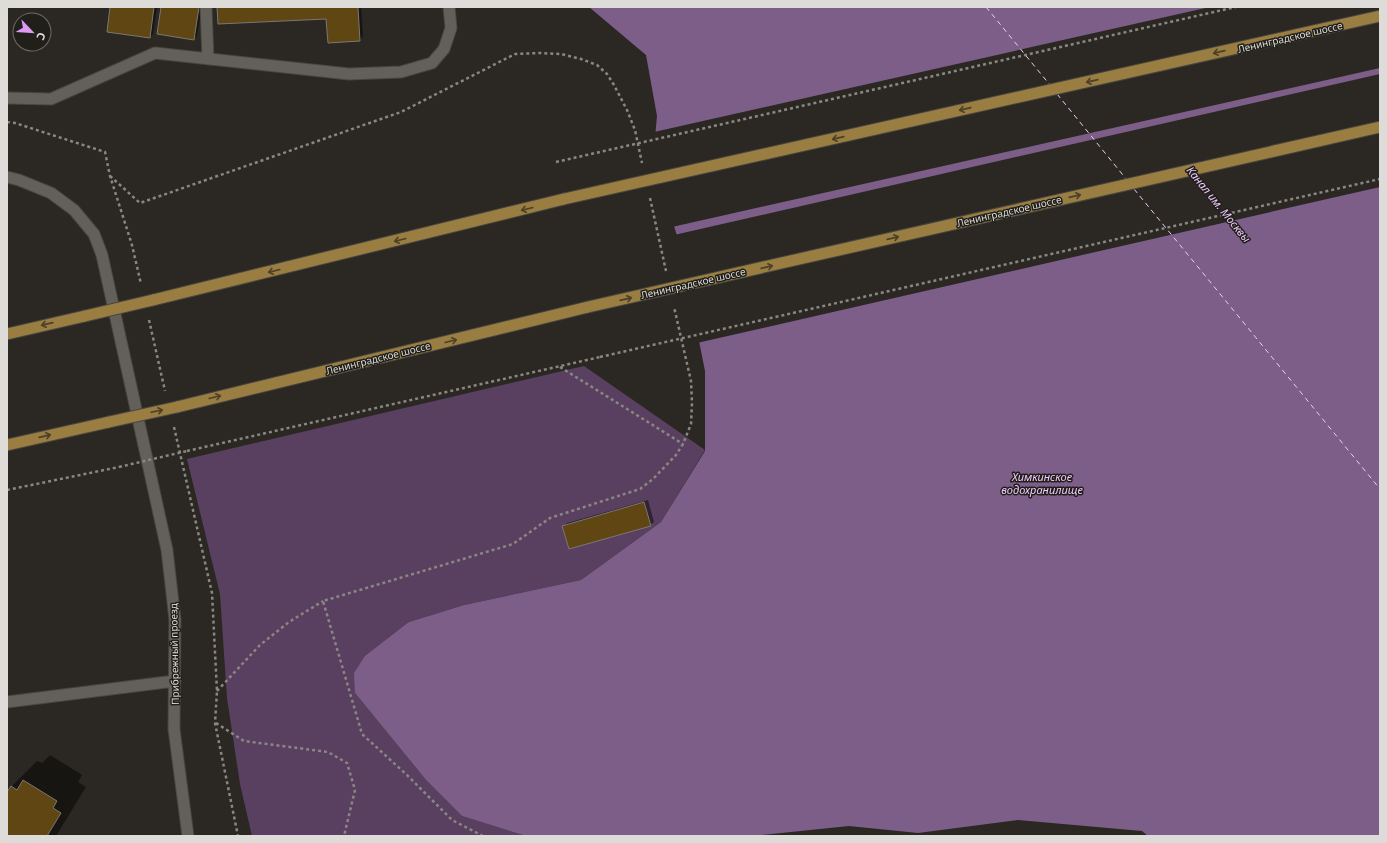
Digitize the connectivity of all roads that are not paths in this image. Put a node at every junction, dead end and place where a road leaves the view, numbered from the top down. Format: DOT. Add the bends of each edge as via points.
graph roads {
  1 [pos="206,7"];
  2 [pos="449,7"];
  3 [pos="1380,16"];
  4 [pos="208,59"];
  5 [pos="7,98"];
  6 [pos="1380,127"];
  7 [pos="7,177"];
  8 [pos="7,334"];
  9 [pos="7,445"];
  10 [pos="175,681"];
  11 [pos="7,702"];
  12 [pos="188,836"];
  1 -- 4 [label="street"];
  2 -- 4 [label="street" via="451,28 444,49 432,63 401,72 349,74"];
  3 -- 8 [label="main road, Ленинградское шоссе, one-way, bridge" via="564,199"];
  4 -- 5 [label="street" via="155,53 51,99"];
  9 -- 6 [label="main road, Ленинградское шоссе, one-way, bridge" via="177,407 588,307"];
  7 -- 10 [label="street, Прибрежный проезд" via="51,193 74,210 94,234 102,255 168,558 175,620"];
  10 -- 11 [label="street"];
  10 -- 12 [label="street, Прибрежный проезд" via="174,729"];
}
